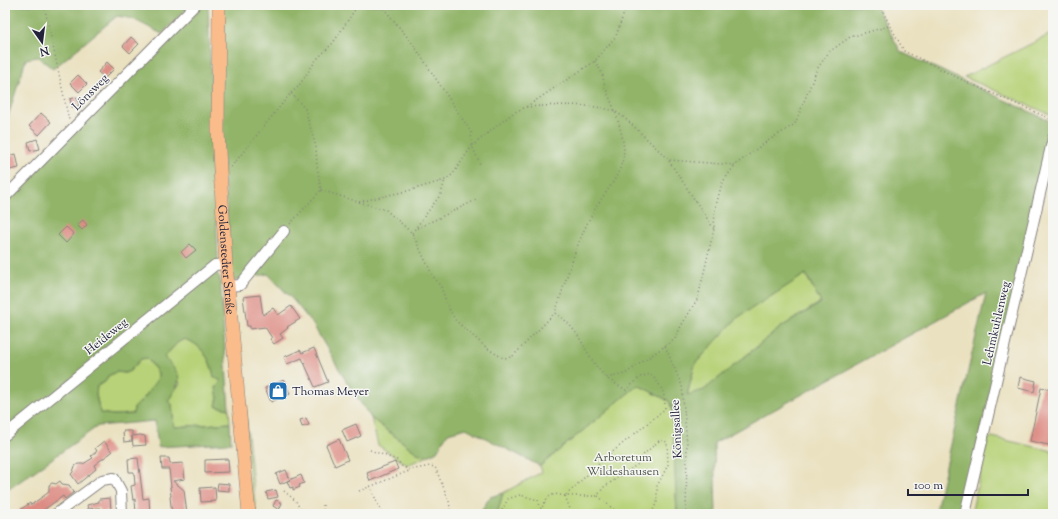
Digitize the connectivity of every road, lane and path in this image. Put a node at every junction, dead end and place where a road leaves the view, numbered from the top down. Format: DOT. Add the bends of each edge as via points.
graph roads {
  1 [pos="44,5"];
  2 [pos="195,5"];
  3 [pos="219,5"];
  4 [pos="358,5"];
  5 [pos="381,5"];
  6 [pos="626,5"];
  7 [pos="879,5"];
  8 [pos="889,26"];
  9 [pos="595,61"];
  10 [pos="291,93"];
  11 [pos="526,107"];
  12 [pos="615,111"];
  13 [pos="1053,120"];
  14 [pos="71,130"];
  15 [pos="1053,138"];
  16 [pos="472,146"];
  17 [pos="669,160"];
  18 [pos="480,164"];
  19 [pos="735,165"];
  20 [pos="220,170"];
  21 [pos="445,180"];
  22 [pos="321,190"];
  23 [pos="5,197"];
  24 [pos="476,200"];
  25 [pos="359,202"];
  26 [pos="417,228"];
  27 [pos="714,229"];
  28 [pos="284,231"];
  29 [pos="412,233"];
  30 [pos="226,264"];
  31 [pos="228,286"];
  32 [pos="555,313"];
  33 [pos="665,346"];
  34 [pos="606,378"];
  35 [pos="5,435"];
  36 [pos="370,450"];
  37 [pos="410,470"];
  38 [pos="370,486"];
  39 [pos="284,491"];
  40 [pos="359,491"];
  41 [pos="565,496"];
  42 [pos="597,496"];
  43 [pos="323,504"];
  44 [pos="302,513"];
  45 [pos="56,514"];
  46 [pos="122,514"];
  47 [pos="249,514"];
  48 [pos="323,514"];
  49 [pos="382,514"];
  50 [pos="451,514"];
  51 [pos="502,514"];
  52 [pos="572,514"];
  53 [pos="620,514"];
  54 [pos="651,514"];
  55 [pos="686,514"];
  56 [pos="965,514"];
  1 -- 14 [label="path"];
  2 -- 14 [label="street, Lönsweg"];
  3 -- 20 [label="main road, Goldenstedter Straße"];
  4 -- 10 [label="path" via="333,43 316,60"];
  5 -- 16 [label="path" via="413,44 456,107 471,132"];
  6 -- 9 [label="path" via="616,36"];
  7 -- 8 [label="path"];
  8 -- 13 [label="path" via="904,51"];
  8 -- 19 [label="path" via="850,37 829,52 817,69 795,124"];
  9 -- 11 [label="path"];
  9 -- 12 [label="path" via="602,73"];
  10 -- 20 [label="path" via="229,168"];
  10 -- 22 [label="path" via="305,109 316,147"];
  11 -- 12 [label="path" via="571,105"];
  11 -- 16 [label="path" via="513,113"];
  12 -- 17 [label="path"];
  12 -- 32 [label="path" via="622,132 624,157 618,175 591,216"];
  14 -- 23 [label="street, Lönsweg"];
  15 -- 56 [label="street, Lehmkuhlenweg"];
  16 -- 18 [label="path"];
  16 -- 21 [label="path" via="453,174"];
  17 -- 19 [label="path"];
  17 -- 27 [label="path"];
  19 -- 27 [label="path" via="722,183 715,209"];
  20 -- 30 [label="main road, Goldenstedter Straße"];
  21 -- 25 [label="path"];
  21 -- 26 [label="path" via="441,194"];
  22 -- 25 [label="path"];
  22 -- 28 [label="path"];
  24 -- 26 [label="path"];
  25 -- 29 [label="path" via="386,210"];
  26 -- 29 [label="path"];
  27 -- 33 [label="path" via="698,298 675,339"];
  28 -- 31 [label="street" via="240,285"];
  29 -- 32 [label="path" via="456,321 488,349 503,358 512,357"];
  30 -- 31 [label="main road, Goldenstedter Straße"];
  30 -- 35 [label="street, Heideweg" via="216,265"];
  31 -- 47 [label="main road, Goldenstedter Straße"];
  32 -- 34 [label="path" via="566,320 580,337 591,359"];
  33 -- 34 [label="path" via="625,374"];
  33 -- 55 [label="path, Königsallee" via="682,386 687,444"];
  34 -- 41 [label="path" via="626,390 640,377 650,374 659,382 665,396 664,409 605,458"];
  36 -- 37 [label="path" via="397,460"];
  37 -- 38 [label="path"];
  37 -- 50 [label="path" via="435,467 449,501"];
  38 -- 40 [label="path"];
  38 -- 49 [label="path"];
  39 -- 44 [label="path" via="296,501"];
  41 -- 42 [label="path"];
  41 -- 51 [label="path" via="555,494 548,497 541,509 538,500 520,495 508,499"];
  41 -- 52 [label="path"];
  42 -- 53 [label="path"];
  42 -- 54 [label="path" via="604,487 638,464 644,454 660,440 667,442 668,465 658,486 657,502"];
  43 -- 48 [label="path"];
  45 -- 46 [label="street" via="102,480 114,478 121,491"];
}
